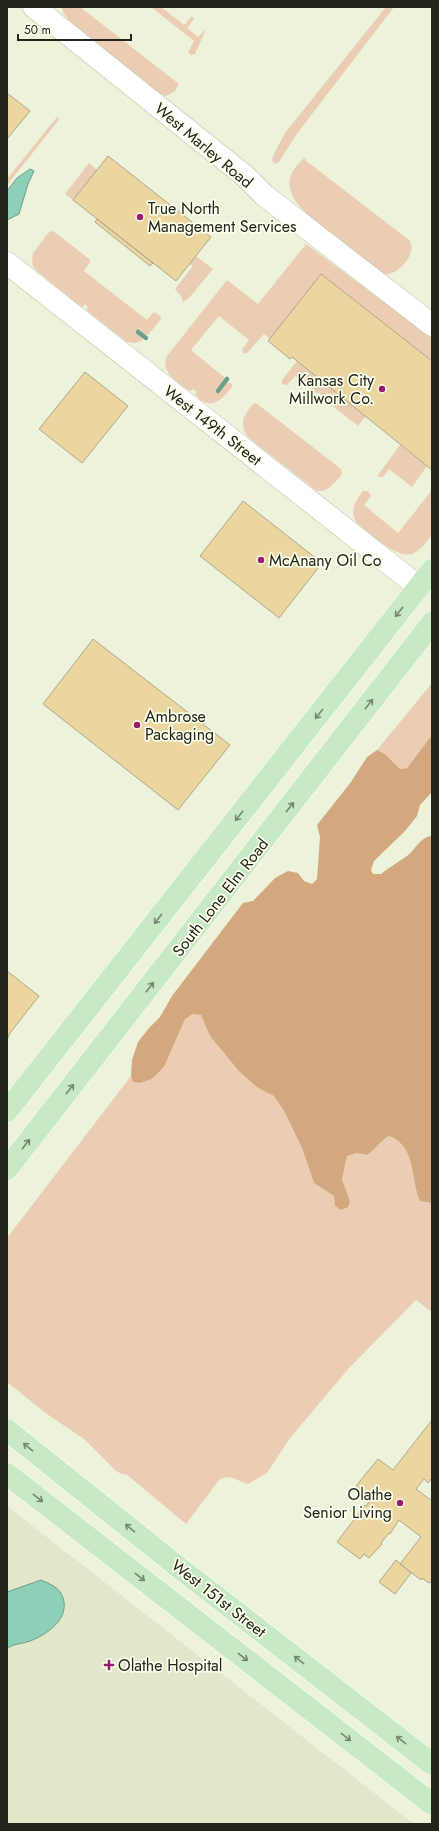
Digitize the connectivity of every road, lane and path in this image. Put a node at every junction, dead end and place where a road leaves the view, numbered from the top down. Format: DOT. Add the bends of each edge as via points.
graph roads {
  1 [pos="34,7"];
  2 [pos="7,263"];
  3 [pos="432,325"];
  4 [pos="432,570"];
  5 [pos="419,587"];
  6 [pos="432,623"];
  7 [pos="7,1111"];
  8 [pos="7,1169"];
  9 [pos="7,1430"];
  10 [pos="7,1474"];
  11 [pos="432,1764"];
  12 [pos="432,1804"];
  1 -- 3 [label="street, West Marley Road" via="245,176 264,196"];
  2 -- 5 [label="street, West 149th Street"];
  4 -- 5 [label="main road"];
  5 -- 7 [label="main road, one-way"];
  8 -- 6 [label="main road, South Lone Elm Road, one-way"];
  11 -- 9 [label="main road, West 151st Street, one-way"];
  10 -- 12 [label="main road, West 151st Street, one-way"];
}
